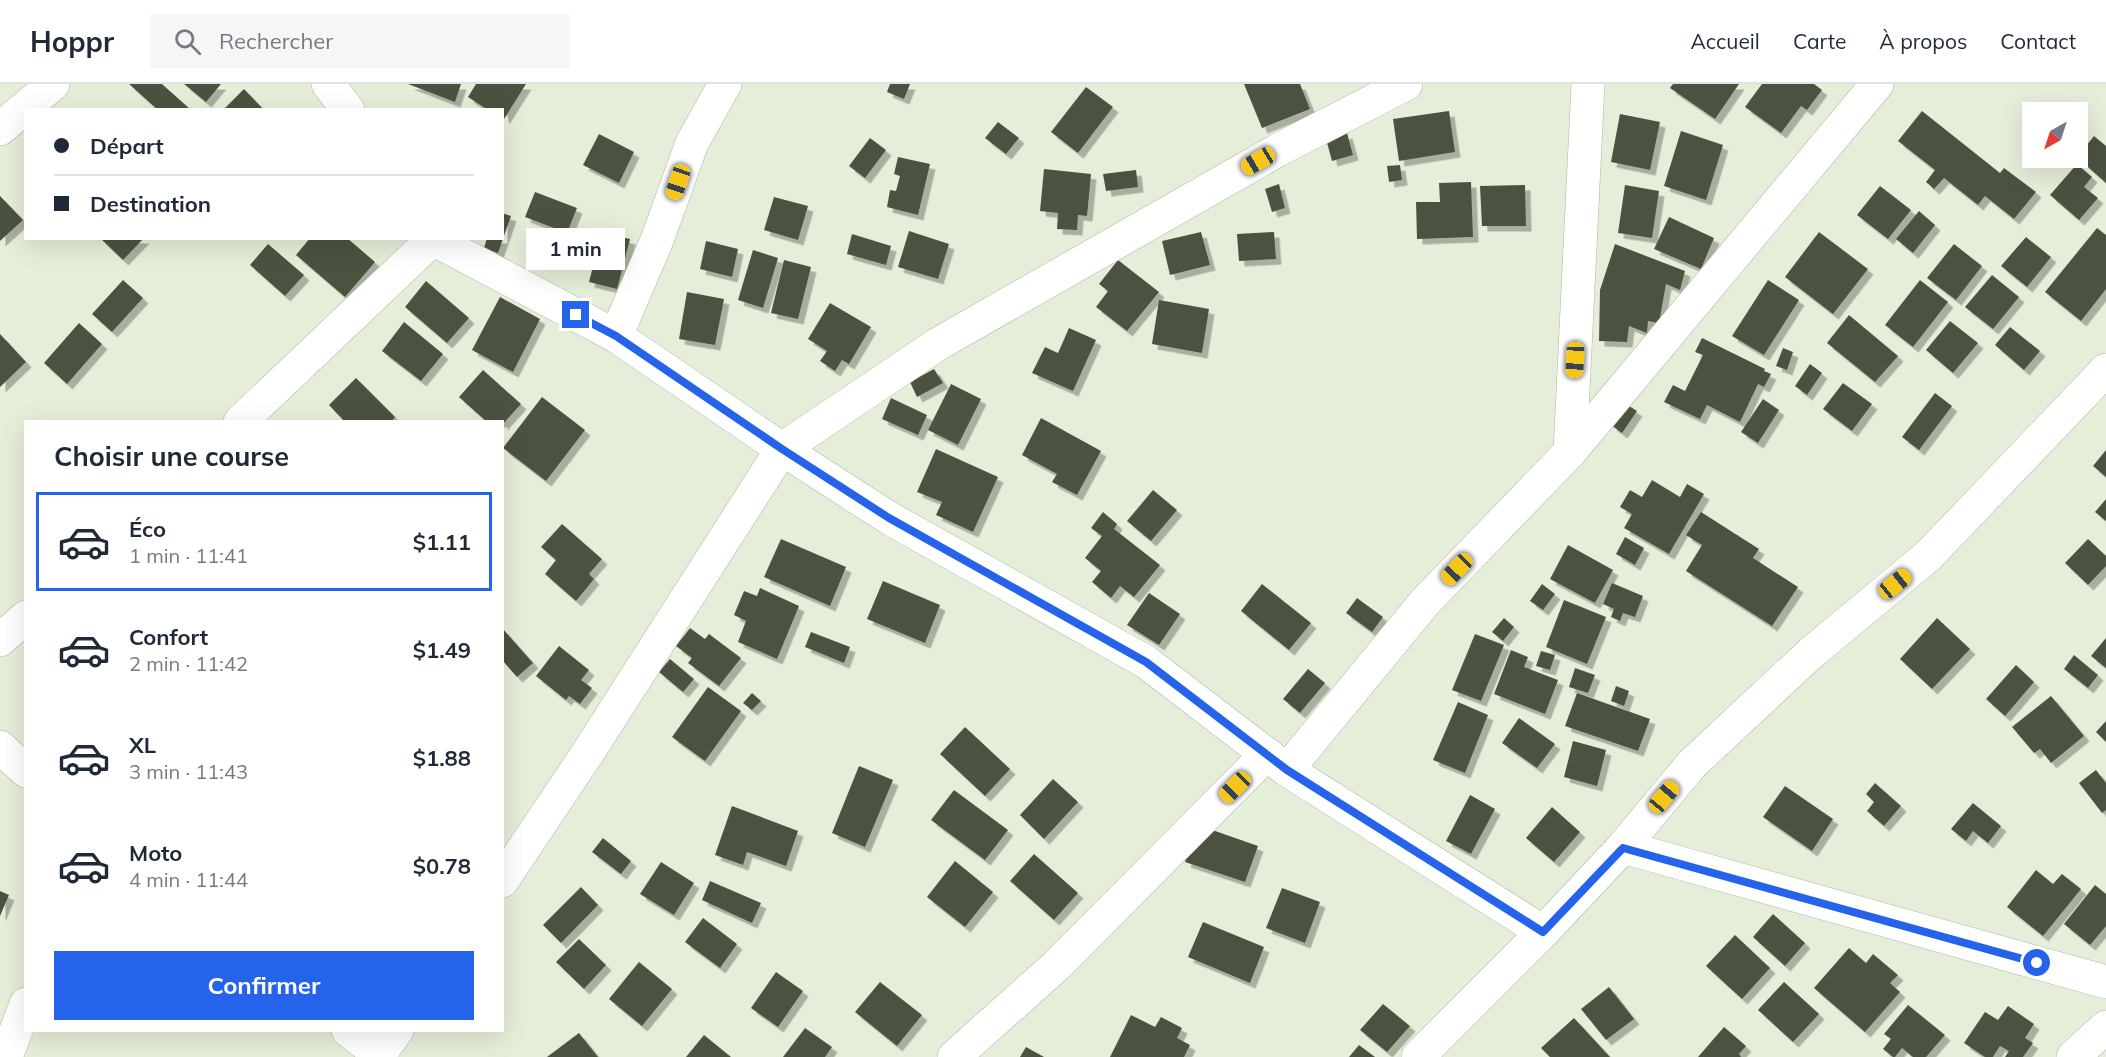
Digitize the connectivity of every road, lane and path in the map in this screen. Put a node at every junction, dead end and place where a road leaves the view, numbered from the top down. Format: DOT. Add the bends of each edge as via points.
graph roads {
  1 [pos="53,84"];
  2 [pos="328,84"];
  3 [pos="725,84"];
  4 [pos="1406,84"];
  5 [pos="1588,84"];
  6 [pos="1877,84"];
  7 [pos="25,108"];
  8 [pos="346,108"];
  9 [pos="24,109"];
  10 [pos="0,129"];
  11 [pos="431,240"];
  12 [pos="434,240"];
  13 [pos="616,336"];
  14 [pos="2106,370"];
  15 [pos="242,420"];
  16 [pos="782,449"];
  17 [pos="1570,452"];
  18 [pos="24,619"];
  19 [pos="0,640"];
  20 [pos="0,747"];
  21 [pos="1277,762"];
  22 [pos="24,769"];
  23 [pos="1623,848"];
  24 [pos="504,878"];
  25 [pos="1543,932"];
  26 [pos="2106,982"];
  27 [pos="24,1009"];
  28 [pos="2106,1027"];
  29 [pos="352,1032"];
  30 [pos="386,1047"];
  31 [pos="6,1057"];
  32 [pos="954,1057"];
  33 [pos="1418,1057"];
  34 [pos="2073,1057"];
  1 -- 7 [label="street"];
  2 -- 8 [label="street"];
  3 -- 13 [label="street" via="692,143"];
  4 -- 16 [label="street" via="1278,150 938,344"];
  5 -- 17 [label="street"];
  6 -- 17 [label="street"];
  9 -- 10 [label="street"];
  11 -- 15 [label="street"];
  12 -- 13 [label="street"];
  13 -- 16 [label="street"];
  14 -- 23 [label="street" via="1928,556 1811,652 1692,764"];
  16 -- 21 [label="street" via="889,518 1146,662"];
  16 -- 24 [label="street"];
  17 -- 21 [label="street"];
  18 -- 19 [label="street"];
  20 -- 22 [label="street"];
  21 -- 25 [label="street"];
  21 -- 32 [label="street"];
  23 -- 25 [label="street"];
  23 -- 26 [label="street"];
  25 -- 33 [label="street"];
  27 -- 31 [label="street"];
  28 -- 34 [label="street"];
  29 -- 30 [label="street"];
}
